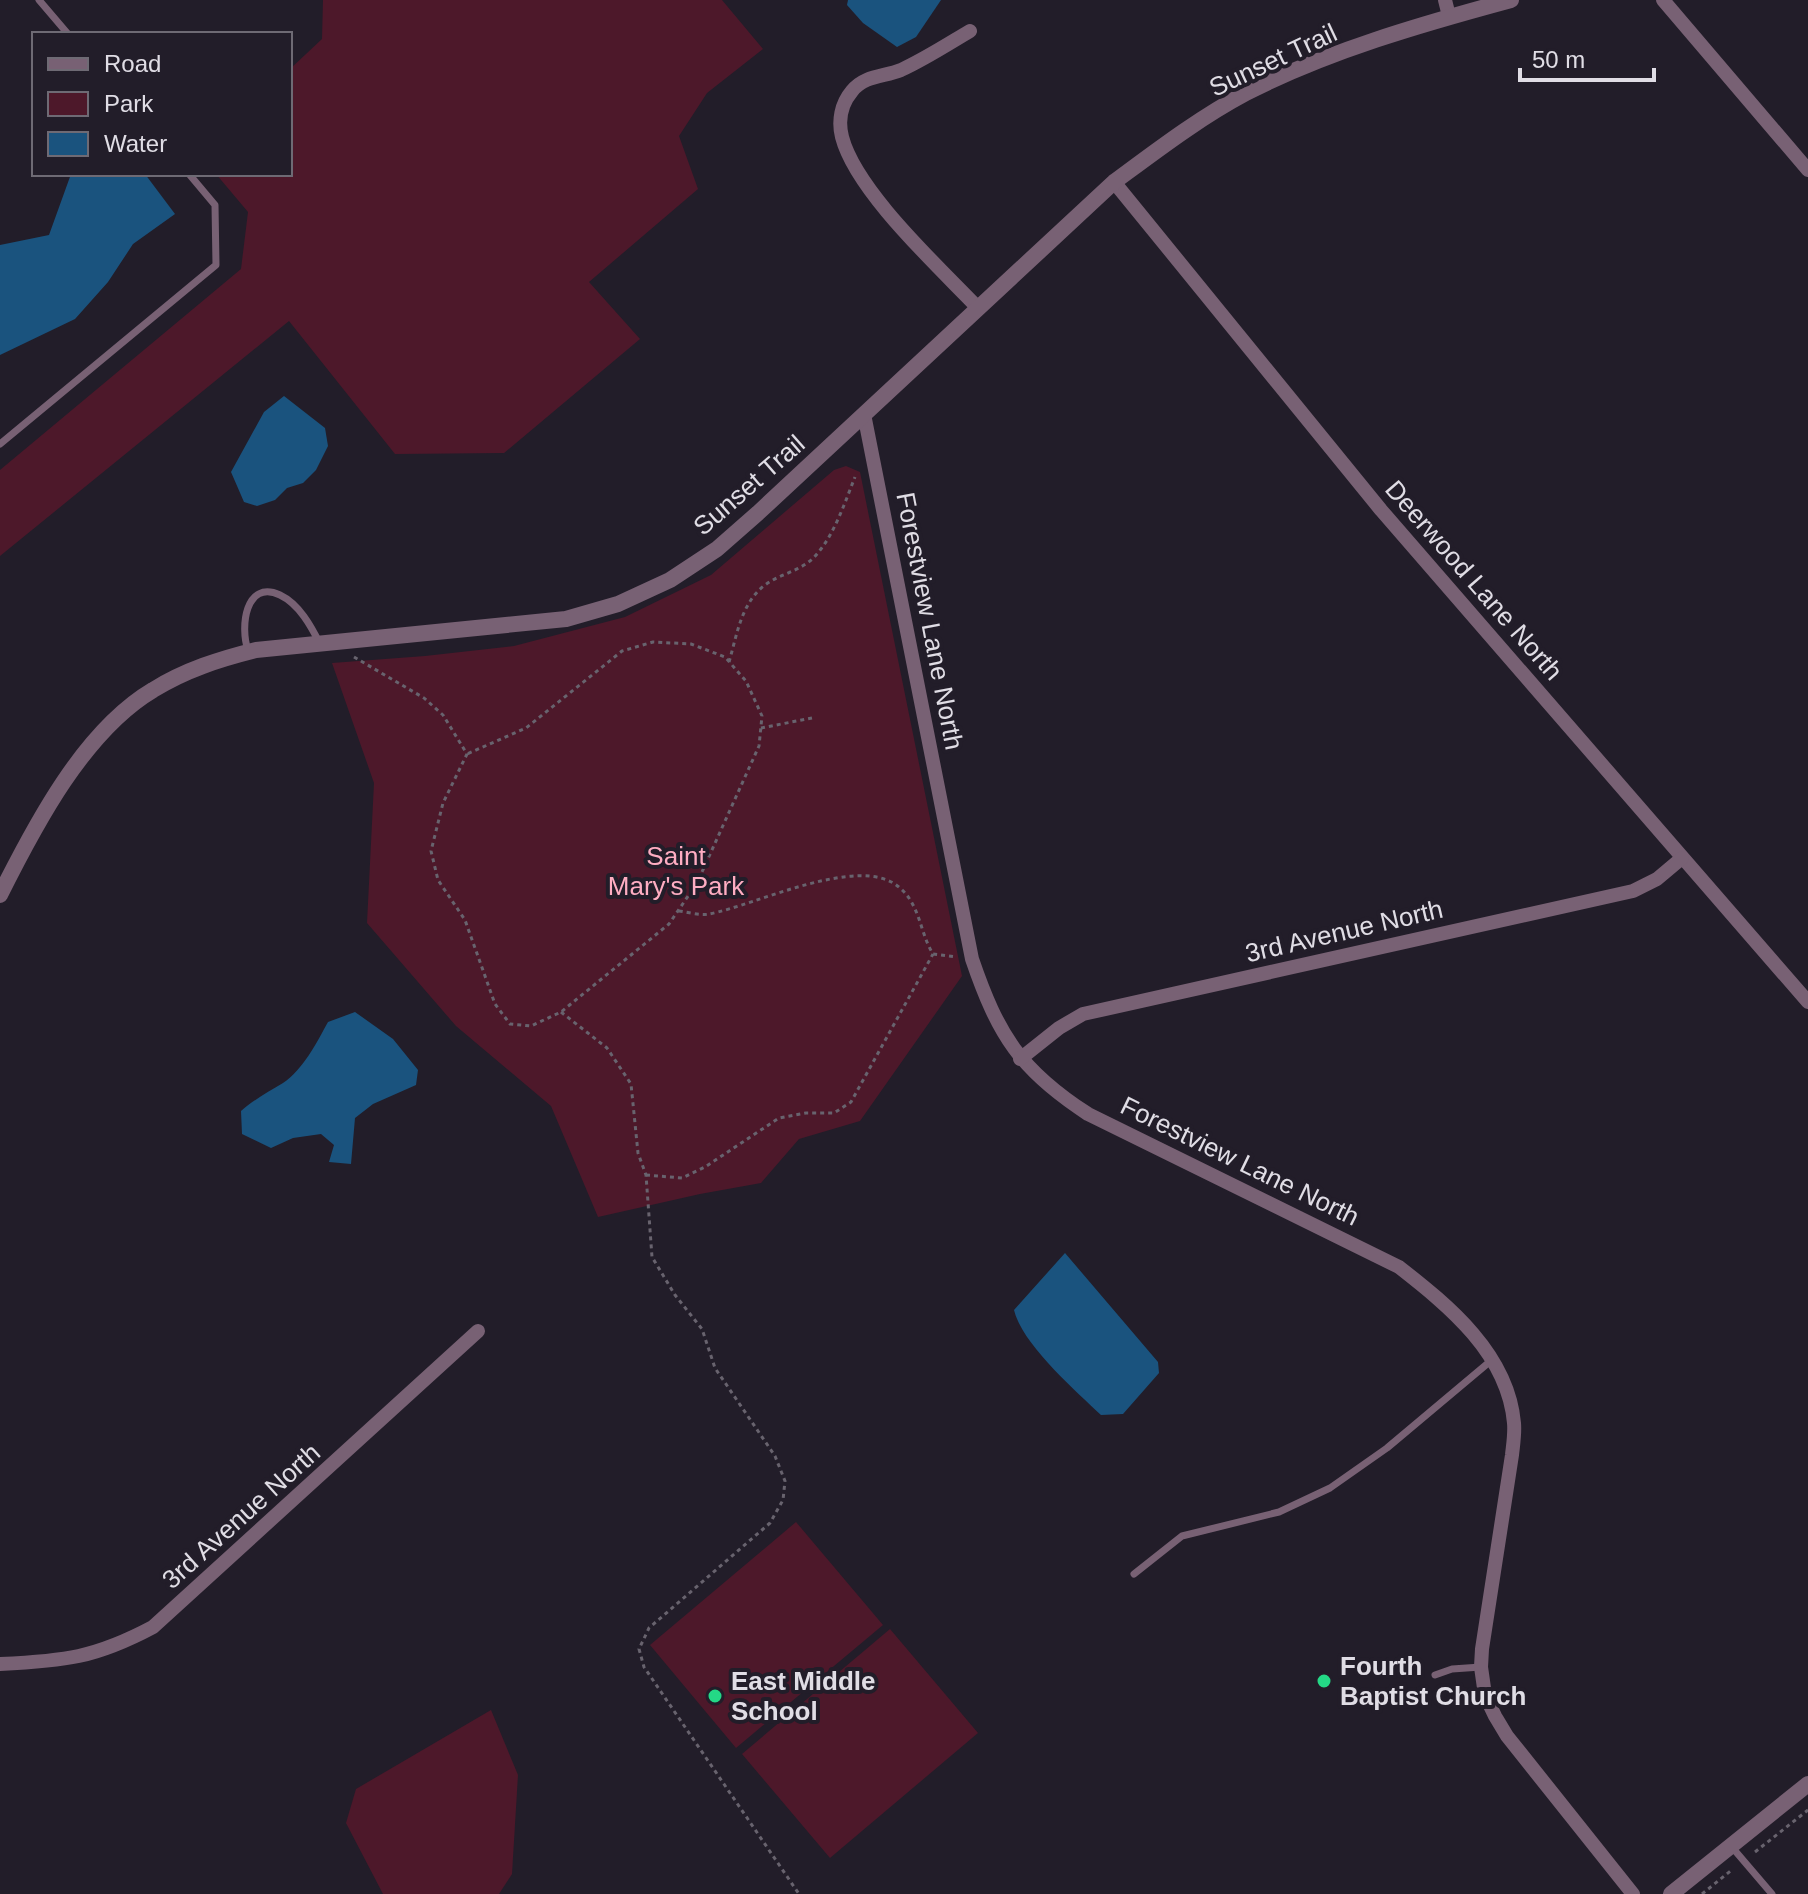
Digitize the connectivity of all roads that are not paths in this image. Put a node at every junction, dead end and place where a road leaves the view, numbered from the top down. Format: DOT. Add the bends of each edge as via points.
graph roads {
  1 [pos="39,0"];
  2 [pos="1511,0"];
  3 [pos="1663,0"];
  4 [pos="1447,8"];
  5 [pos="970,31"];
  6 [pos="66,32"];
  7 [pos="1808,170"];
  8 [pos="191,176"];
  9 [pos="1114,182"];
  10 [pos="978,308"];
  11 [pos="864,414"];
  12 [pos="0,444"];
  13 [pos="321,645"];
  14 [pos="248,652"];
  15 [pos="1682,858"];
  16 [pos="0,895"];
  17 [pos="1808,1002"];
  18 [pos="1020,1059"];
  19 [pos="478,1331"];
  20 [pos="1493,1359"];
  21 [pos="1134,1574"];
  22 [pos="0,1664"];
  23 [pos="1481,1667"];
  24 [pos="1435,1675"];
  25 [pos="1808,1784"];
  26 [pos="1731,1846"];
  27 [pos="1633,1894"];
  28 [pos="1671,1894"];
  29 [pos="1772,1894"];
  1 -- 6 [label="lane"];
  2 -- 4 [label="street, Sunset Trail"];
  3 -- 7 [label="street"];
  4 -- 9 [label="street, Sunset Trail" via="1244,94"];
  5 -- 10 [label="street" via="903,69 868,78 853,89 840,121 842,138 880,204"];
  8 -- 12 [label="lane" via="215,205 216,265"];
  9 -- 10 [label="street, Sunset Trail"];
  9 -- 15 [label="street, Deerwood Lane North" via="1381,510"];
  10 -- 11 [label="street, Sunset Trail"];
  11 -- 13 [label="street, Sunset Trail" via="717,549 670,580 618,604 551,621"];
  11 -- 18 [label="street, Forestview Lane North" via="972,959 988,1005"];
  13 -- 14 [label="street, Sunset Trail"];
  13 -- 14 [label="lane" via="290,602 265,592 246,610"];
  14 -- 16 [label="street, Sunset Trail" via="185,673 132,705 59,788"];
  15 -- 17 [label="street, Deerwood Lane North"];
  15 -- 18 [label="street, 3rd Avenue North" via="1633,891 1083,1014"];
  18 -- 20 [label="street, Forestview Lane North" via="1056,1094 1088,1114 1399,1267 1436,1296"];
  19 -- 22 [label="street, 3rd Avenue North" via="153,1627 118,1646 79,1658"];
  20 -- 21 [label="lane" via="1387,1448 1330,1488 1279,1512 1182,1536"];
  20 -- 23 [label="street, Forestview Lane North" via="1514,1424"];
  23 -- 24 [label="lane"];
  23 -- 27 [label="street, Forestview Lane North" via="1485,1695 1507,1736"];
  25 -- 26 [label="street"];
  26 -- 28 [label="street"];
  26 -- 29 [label="lane"];
}
